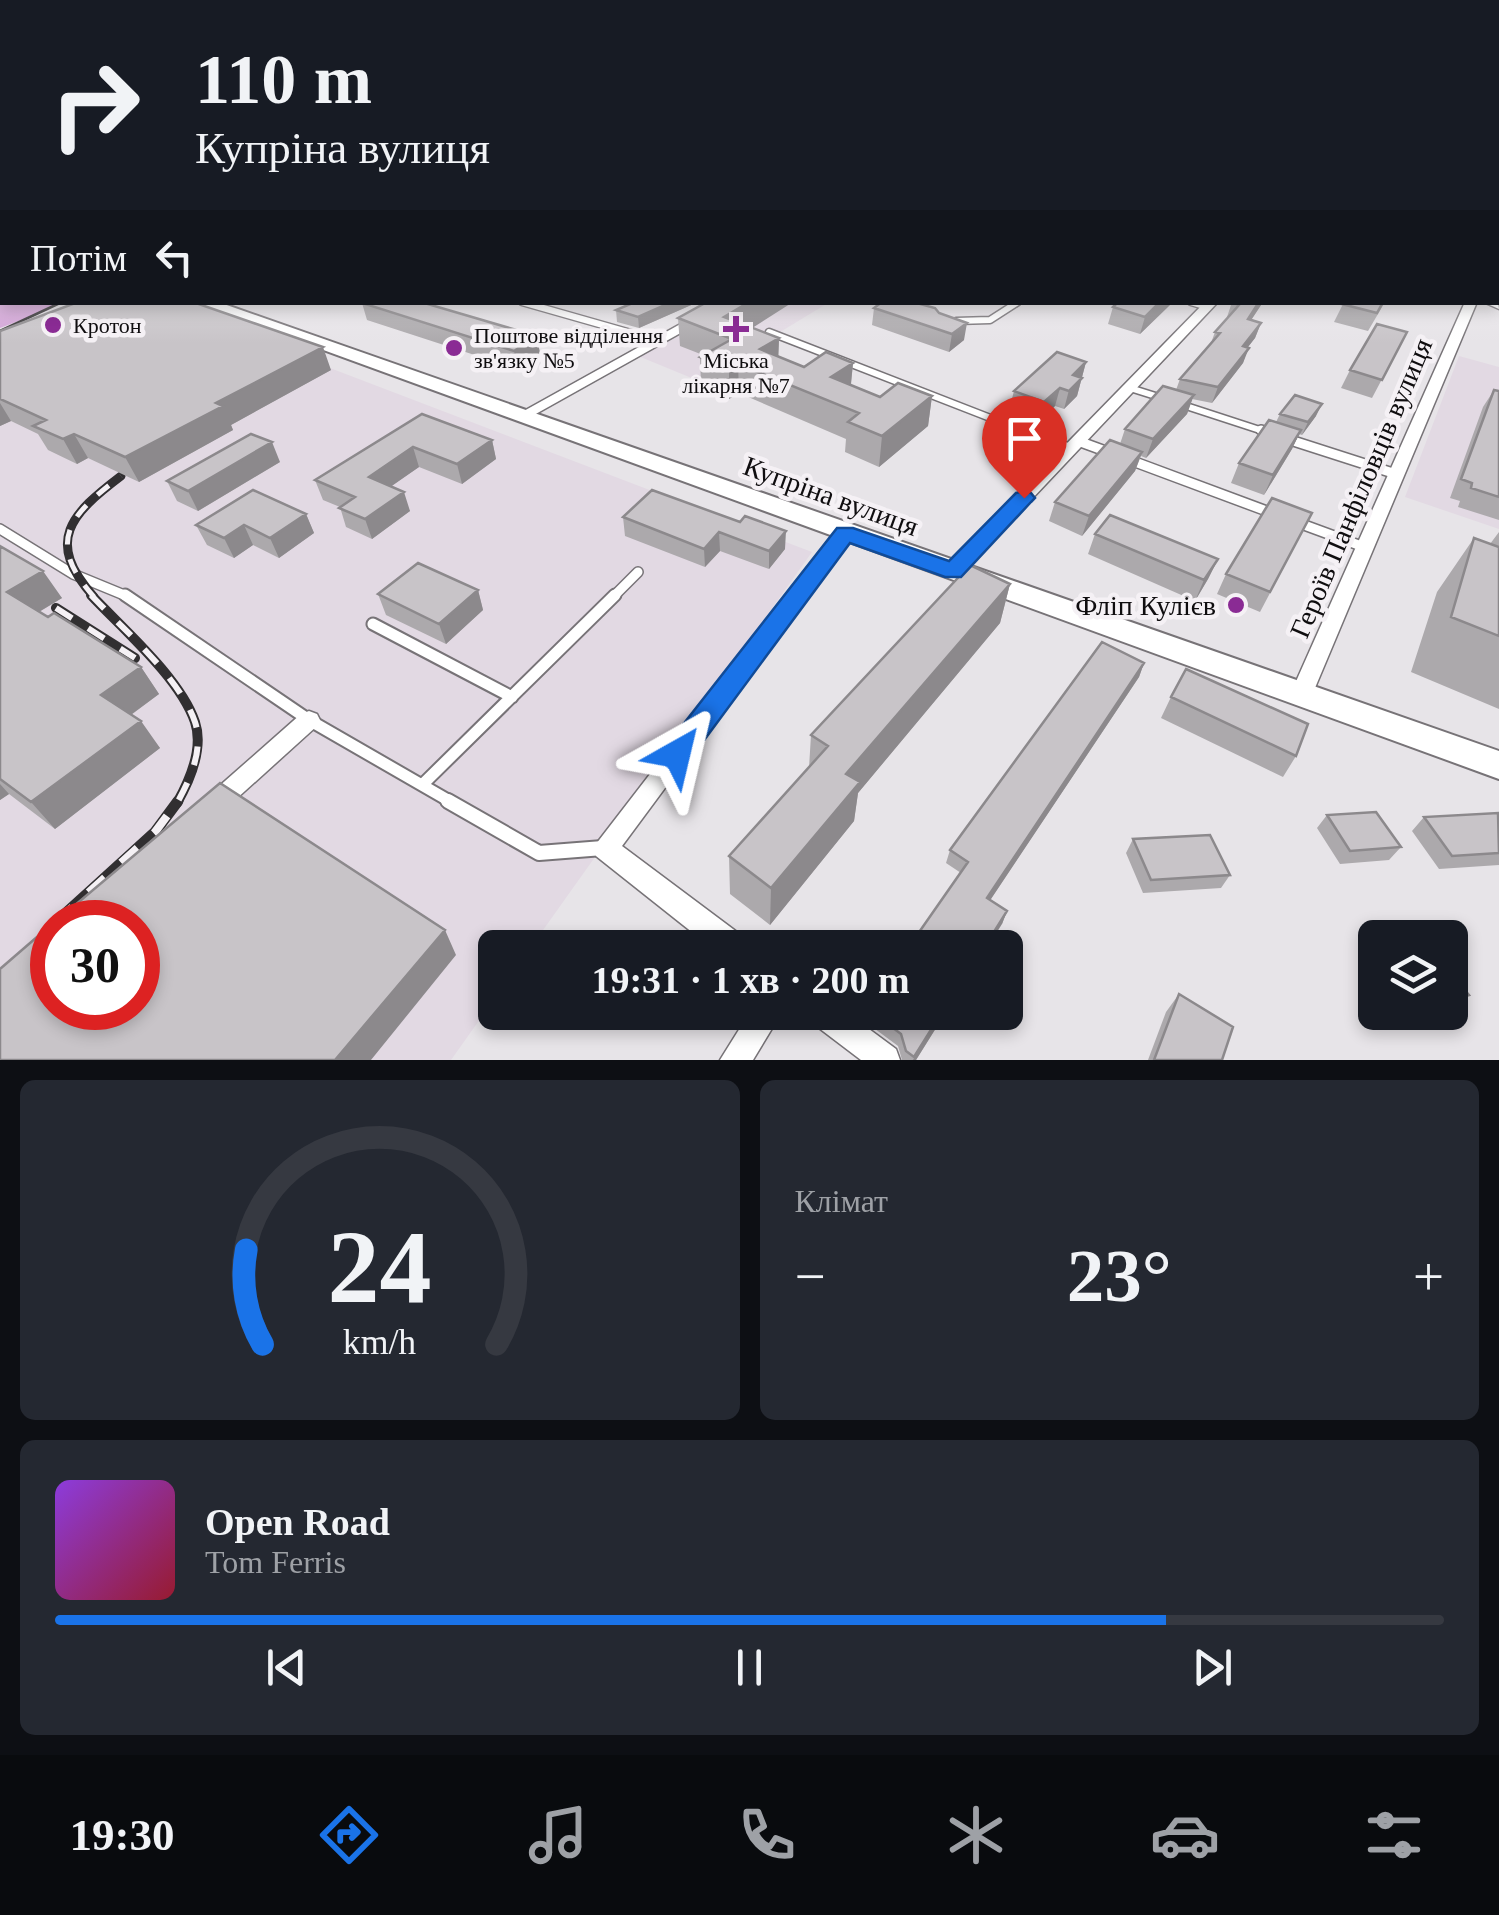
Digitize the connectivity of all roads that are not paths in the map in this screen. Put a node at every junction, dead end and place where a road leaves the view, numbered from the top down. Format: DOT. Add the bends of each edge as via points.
graph roads {
  1 [pos="208,305"];
  2 [pos="532,305"];
  3 [pos="724,305"];
  4 [pos="1013,305"];
  5 [pos="1210,305"];
  6 [pos="1471,305"];
  7 [pos="949,320"];
  8 [pos="769,332"];
  9 [pos="658,341"];
  10 [pos="1130,388"];
  11 [pos="520,417"];
  12 [pos="1074,445"];
  13 [pos="1396,474"];
  14 [pos="1275,514"];
  15 [pos="1292,520"];
  16 [pos="0,529"];
  17 [pos="845,533"];
  18 [pos="1364,547"];
  19 [pos="953,571"];
  20 [pos="638,572"];
  21 [pos="373,624"];
  22 [pos="1301,695"];
  23 [pos="512,697"];
  24 [pos="309,720"];
  25 [pos="1474,754"];
  26 [pos="1499,765"];
  27 [pos="1499,782"];
  28 [pos="422,785"];
  29 [pos="196,822"];
  30 [pos="606,848"];
  31 [pos="712,930"];
  32 [pos="756,1030"];
  33 [pos="845,1030"];
  34 [pos="735,1060"];
  35 [pos="885,1060"];
  1 -- 11 [label="main road, Купріна вулиця"];
  2 -- 9 [label="lane"];
  3 -- 9 [label="street"];
  4 -- 7 [label="lane" via="990,320"];
  5 -- 10 [label="street"];
  6 -- 13 [label="street, Героїв Панфіловців вулиця"];
  8 -- 12 [label="lane"];
  9 -- 11 [label="street"];
  10 -- 12 [label="street"];
  10 -- 13 [label="lane"];
  11 -- 17 [label="main road, Купріна вулиця"];
  12 -- 14 [label="lane"];
  12 -- 19 [label="street"];
  13 -- 18 [label="street, Героїв Панфіловців вулиця"];
  15 -- 18 [label="lane"];
  16 -- 24 [label="lane" via="73,574 120,592"];
  17 -- 19 [label="main road, Купріна вулиця"];
  17 -- 30 [label="street"];
  18 -- 22 [label="street, Героїв Панфіловців вулиця"];
  19 -- 22 [label="main road, Купріна вулиця"];
  20 -- 23 [label="lane"];
  21 -- 23 [label="lane"];
  22 -- 25 [label="main road, Купріна вулиця"];
  23 -- 28 [label="lane"];
  24 -- 28 [label="lane"];
  24 -- 29 [label="street"];
  25 -- 26 [label="main road, Купріна вулиця"];
  25 -- 27 [label="street"];
  28 -- 30 [label="lane" via="540,853"];
  30 -- 31 [label="street"];
  32 -- 34 [label="street"];
  33 -- 35 [label="street"];
}
